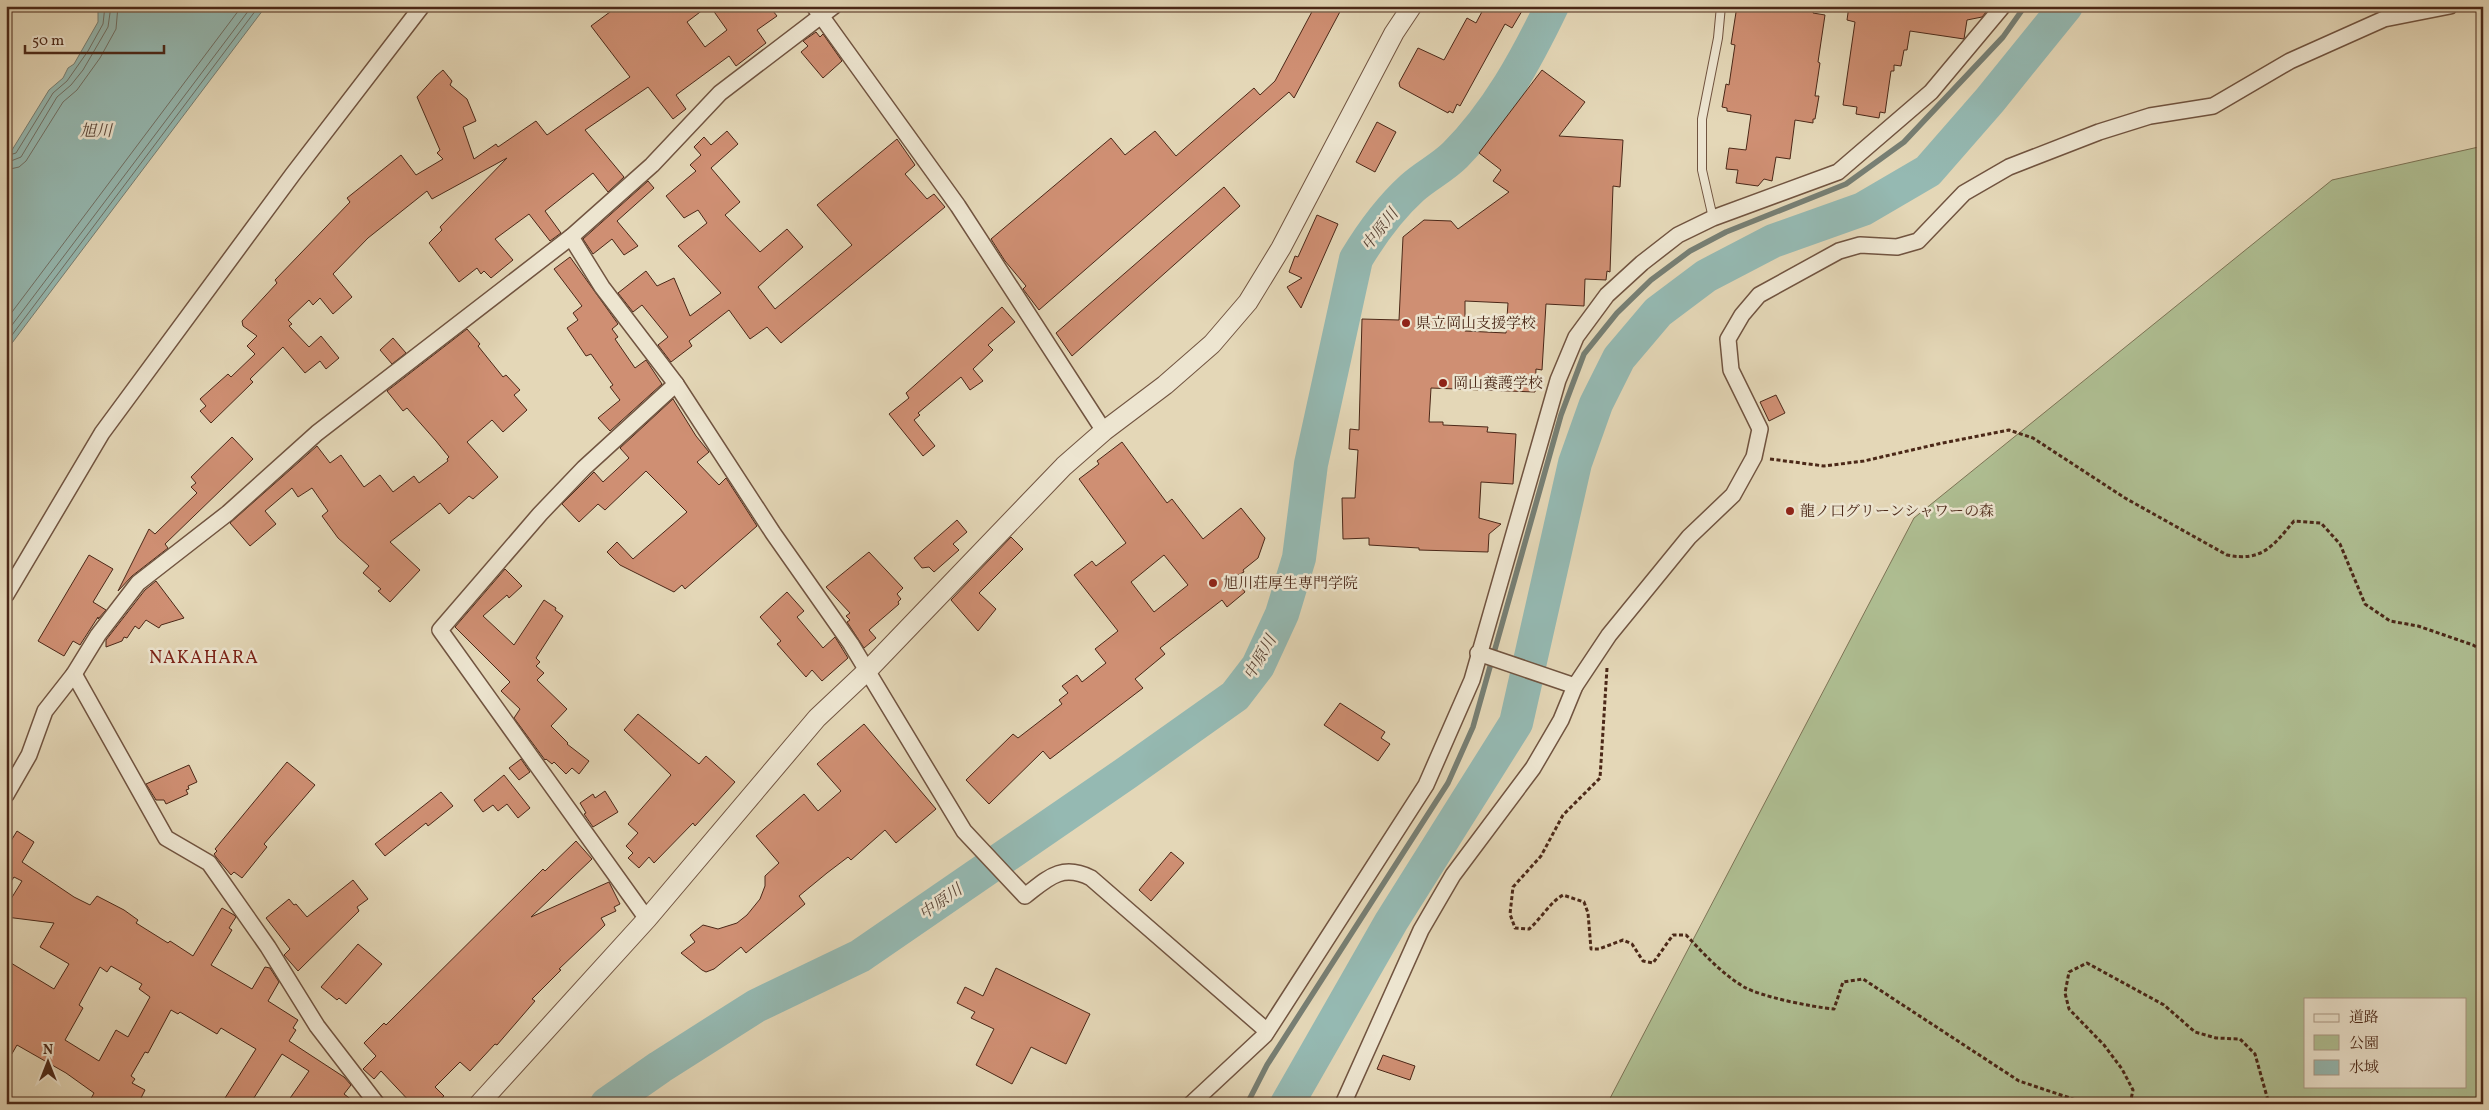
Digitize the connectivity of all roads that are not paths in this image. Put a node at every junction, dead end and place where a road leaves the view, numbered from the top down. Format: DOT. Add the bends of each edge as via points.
graph roads {
  1 [pos="422,6"];
  2 [pos="834,6"];
  3 [pos="1412,6"];
  4 [pos="1721,6"];
  5 [pos="2002,6"];
  6 [pos="2450,6"];
  7 [pos="818,12"];
  8 [pos="1713,218"];
  9 [pos="571,237"];
  10 [pos="676,384"];
  11 [pos="1104,431"];
  12 [pos="6,595"];
  13 [pos="1482,654"];
  14 [pos="868,670"];
  15 [pos="74,674"];
  16 [pos="1572,685"];
  17 [pos="6,794"];
  18 [pos="647,919"];
  19 [pos="1267,1031"];
  20 [pos="377,1104"];
  21 [pos="479,1104"];
  22 [pos="1192,1104"];
  23 [pos="1343,1104"];
  1 -- 12 [label="street" via="102,433"];
  2 -- 7 [label="street"];
  3 -- 11 [label="street" via="1394,33 1281,248 1248,302 1212,344"];
  4 -- 8 [label="lane" via="1702,118 1702,170"];
  5 -- 8 [label="street" via="1931,92 1838,172"];
  6 -- 16 [label="street" via="2384,19 2290,62 2213,106 2150,116 2009,167 1964,193 1918,241 1897,247 1860,245 1839,251 1759,295 1728,338 1731,370 1760,429 1754,457 1733,495 1670,560"];
  7 -- 9 [label="street" via="720,93 652,166"];
  7 -- 11 [label="street" via="958,206"];
  8 -- 13 [label="street" via="1678,234 1642,263 1607,295 1576,337 1558,380"];
  9 -- 10 [label="street" via="602,287"];
  9 -- 15 [label="street" via="317,433 228,513 138,584 98,635"];
  10 -- 14 [label="street"];
  10 -- 18 [label="street" via="584,468 440,630"];
  11 -- 14 [label="street" via="1022,508"];
  13 -- 16 [label="street"];
  13 -- 19 [label="street" via="1426,785"];
  14 -- 18 [label="street" via="776,764"];
  14 -- 19 [label="street" via="964,831 1025,896 1054,874 1078,872 1091,878"];
  15 -- 17 [label="street" via="45,712 29,755"];
  15 -- 20 [label="street" via="166,838 209,863 317,1026"];
  16 -- 23 [label="street" via="1561,720 1533,768 1453,875 1421,930"];
  18 -- 21 [label="street"];
  19 -- 22 [label="street"];
}
